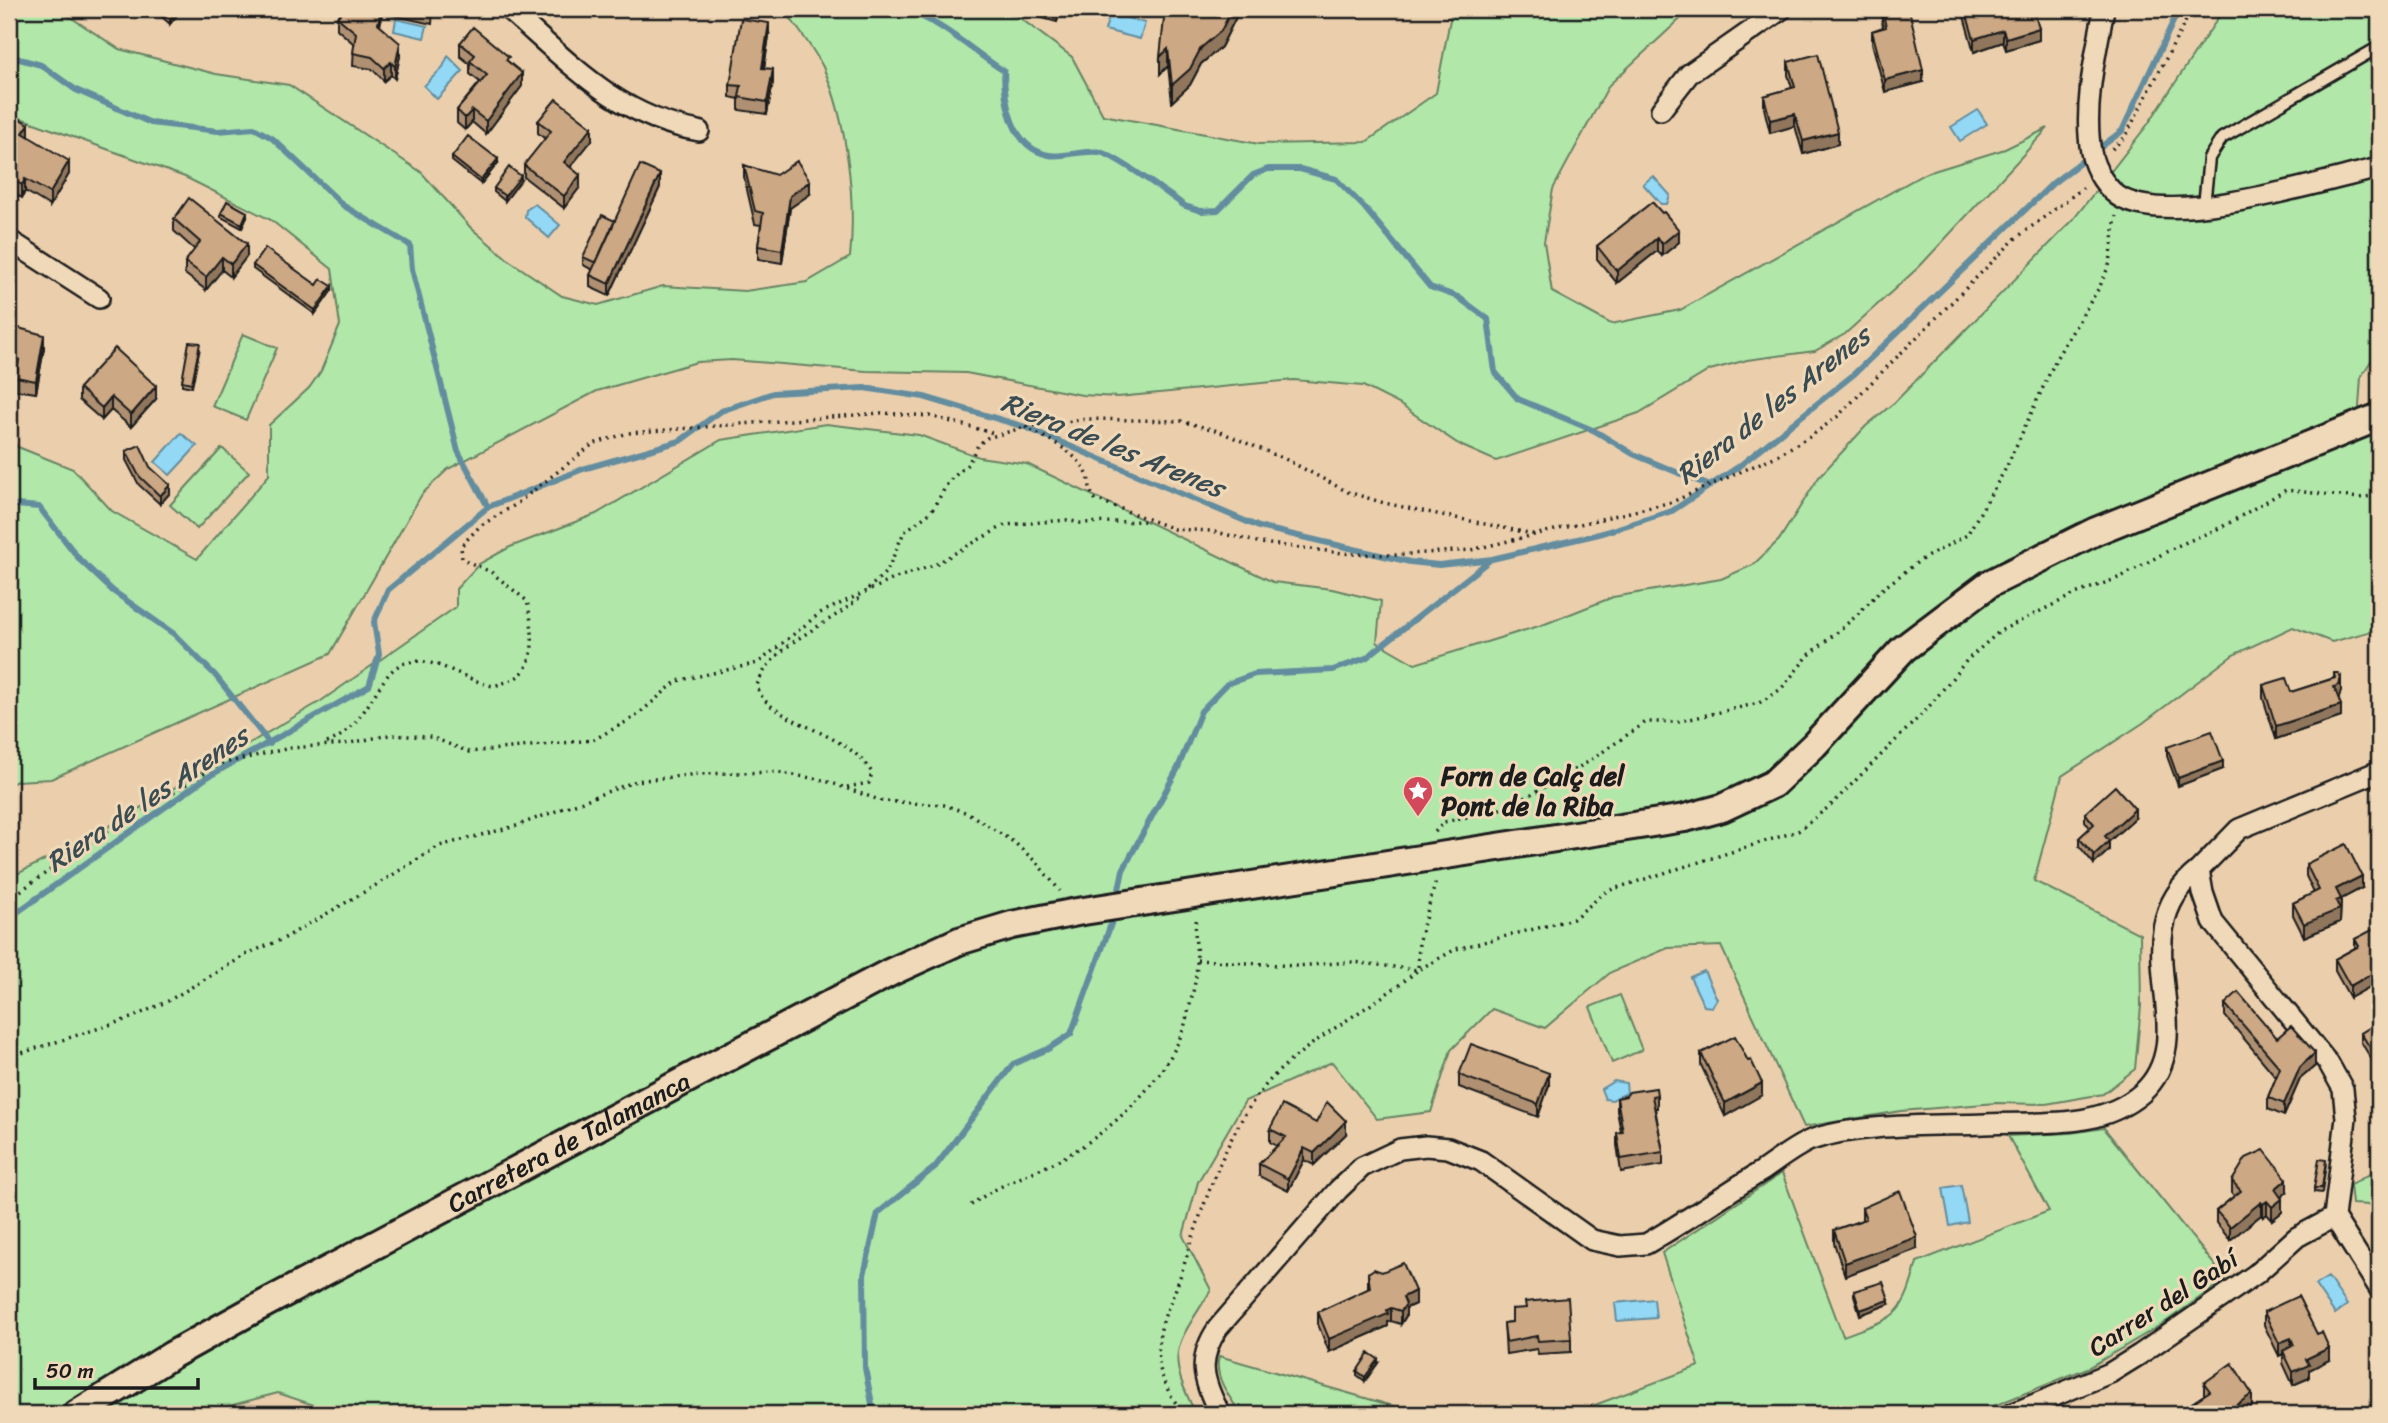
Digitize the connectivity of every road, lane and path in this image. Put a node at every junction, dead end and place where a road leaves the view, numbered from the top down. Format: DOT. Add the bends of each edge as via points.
graph roads {
  1 [pos="508,9"];
  2 [pos="1782,9"];
  3 [pos="2104,9"];
  4 [pos="2192,9"];
  5 [pos="2379,47"];
  6 [pos="1661,110"];
  7 [pos="699,131"];
  8 [pos="2095,163"];
  9 [pos="2379,168"];
  10 [pos="2106,185"];
  11 [pos="2122,198"];
  12 [pos="2204,205"];
  13 [pos="9,240"];
  14 [pos="99,298"];
  15 [pos="2379,417"];
  16 [pos="1025,427"];
  17 [pos="995,433"];
  18 [pos="2379,495"];
  19 [pos="1147,521"];
  20 [pos="1536,535"];
  21 [pos="865,592"];
  22 [pos="321,745"];
  23 [pos="2379,771"];
  24 [pos="845,787"];
  25 [pos="1438,859"];
  26 [pos="2199,870"];
  27 [pos="1217,890"];
  28 [pos="9,899"];
  29 [pos="1077,912"];
  30 [pos="1197,960"];
  31 [pos="1418,970"];
  32 [pos="9,1057"];
  33 [pos="971,1205"];
  34 [pos="2334,1217"];
  35 [pos="2379,1289"];
  36 [pos="77,1414"];
  37 [pos="1184,1414"];
  38 [pos="1220,1414"];
  39 [pos="2011,1414"];
  1 -- 7 [label="street" via="601,90 665,126"];
  2 -- 6 [label="street" via="1689,74"];
  3 -- 8 [label="street" via="2089,118"];
  4 -- 8 [label="path" via="2125,137"];
  5 -- 12 [label="lane" via="2222,138 2209,158"];
  8 -- 10 [label="street"];
  9 -- 12 [label="street"];
  10 -- 11 [label="street"];
  10 -- 20 [label="path" via="2081,188 2015,239 1837,417 1811,436 1672,502"];
  11 -- 12 [label="street" via="2150,205"];
  11 -- 25 [label="path" via="2112,223 2110,263 2100,286 2057,357 2006,468 1967,535 1919,561 1881,590 1808,656 1781,689 1759,704 1677,722 1646,722 1523,799 1495,811 1444,821 1434,833"];
  13 -- 14 [label="street"];
  15 -- 25 [label="street, Carretera de Talamanca" via="2096,531 1989,584 1903,649 1788,771 1754,794 1685,818"];
  16 -- 17 [label="path"];
  16 -- 19 [label="path" via="1065,449 1087,473 1088,490 1095,499"];
  16 -- 20 [label="path" via="1088,419 1181,421 1287,460 1348,492"];
  17 -- 21 [label="path" via="978,445 931,512 904,532 887,571"];
  17 -- 22 [label="path" via="930,416 851,413 795,422 628,433 593,444 515,505 480,526 461,546 462,559 491,572 527,601 532,643 527,668 516,679 492,687 418,662 400,665 343,737"];
  18 -- 31 [label="path" via="2360,498 2286,490 2121,577 2033,613 2000,631 1967,660 1927,709 1831,805 1798,831 1607,891 1573,919 1456,949"];
  19 -- 20 [label="path" via="1174,529 1351,554 1471,550"];
  19 -- 21 [label="path" via="1005,525 934,565"];
  21 -- 22 [label="path" via="820,614 758,663 677,681 635,717 593,740 469,752 431,737 389,735"];
  21 -- 24 [label="path" via="785,649 757,685 764,702 844,742 867,762 872,773 869,783"];
  22 -- 28 [label="path" via="220,764 88,844"];
  23 -- 26 [label="street" via="2239,829"];
  24 -- 29 [label="path" via="882,801 944,806 979,819 1037,863"];
  24 -- 32 [label="path" via="776,772 636,781 516,827 439,846 168,1001 131,1018"];
  25 -- 27 [label="street, Carretera de Talamanca"];
  25 -- 31 [label="path" via="1436,884 1419,940"];
  26 -- 34 [label="street" via="2213,922 2329,1064 2343,1089 2346,1118"];
  26 -- 38 [label="street" via="2171,898 2162,929 2166,1052 2142,1093 2114,1110 2056,1124 1989,1123 1846,1132 1810,1140 1646,1244 1620,1246 1592,1240 1481,1161 1448,1148 1400,1149 1362,1167 1338,1190 1207,1344 1202,1366"];
  27 -- 29 [label="street, Carretera de Talamanca"];
  27 -- 30 [label="path" via="1196,920"];
  29 -- 36 [label="street, Carretera de Talamanca" via="972,937 891,972 240,1317"];
  30 -- 31 [label="path" via="1295,966 1353,962"];
  30 -- 33 [label="path" via="1177,1047 1142,1094 1096,1135 1053,1163 1013,1179"];
  31 -- 37 [label="path" via="1279,1071 1242,1122 1211,1182 1178,1285 1162,1317 1159,1365"];
  34 -- 35 [label="street"];
  34 -- 39 [label="street, Carrer del Gabí" via="2297,1237 2256,1273 2110,1373"];
}
